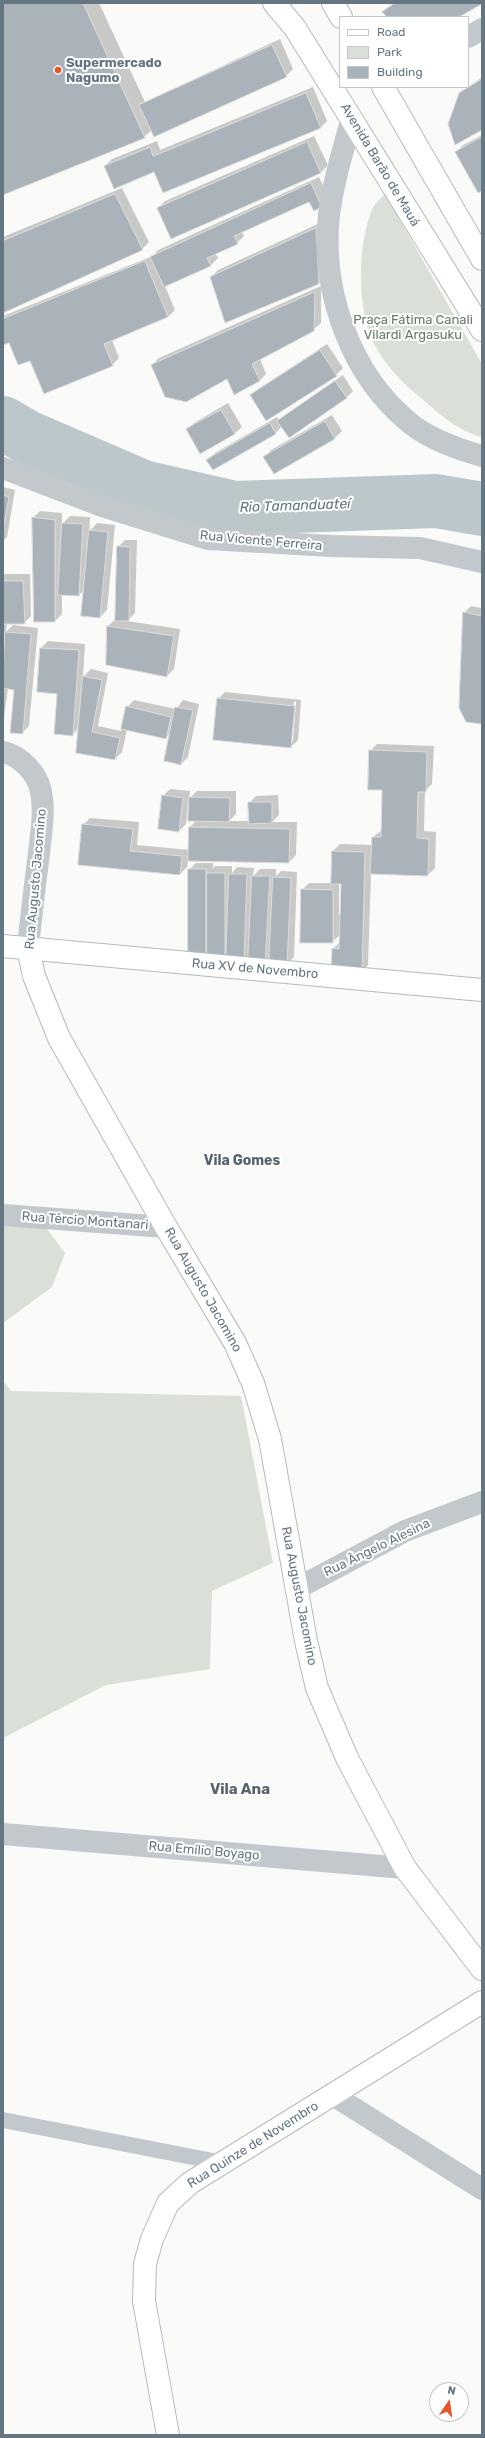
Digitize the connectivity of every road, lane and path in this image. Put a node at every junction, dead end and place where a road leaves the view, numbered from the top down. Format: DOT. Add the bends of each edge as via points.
graph roads {
  1 [pos="274,3"];
  2 [pos="333,3"];
  3 [pos="340,16"];
  4 [pos="482,29"];
  5 [pos="469,36"];
  6 [pos="384,88"];
  7 [pos="352,118"];
  8 [pos="482,259"];
  9 [pos="482,330"];
  10 [pos="482,456"];
  11 [pos="3,468"];
  12 [pos="482,562"];
  13 [pos="3,752"];
  14 [pos="3,946"];
  15 [pos="28,948"];
  16 [pos="482,990"];
  17 [pos="3,1215"];
  18 [pos="166,1227"];
  19 [pos="482,1502"];
  20 [pos="296,1589"];
  21 [pos="3,1834"];
  22 [pos="405,1868"];
  23 [pos="482,1969"];
  24 [pos="482,2002"];
  25 [pos="333,2095"];
  26 [pos="3,2120"];
  27 [pos="223,2163"];
  28 [pos="482,2189"];
  29 [pos="168,2435"];
  1 -- 7 [label="street, Avenida Barão de Mauá" via="295,28"];
  2 -- 3 [label="street"];
  4 -- 5 [label="street"];
  6 -- 8 [label="street"];
  7 -- 9 [label="street, Avenida Barão de Mauá"];
  7 -- 10 [label="street" via="340,159 329,216 328,268 343,331 380,393 411,424 450,446"];
  11 -- 12 [label="street, Rua Vicente Ferreira" via="102,506 208,539 420,548"];
  13 -- 15 [label="street, Rua Augusto Jacomino" via="26,765 36,776 41,792 43,817"];
  14 -- 15 [label="street, Rua XV de Novembro"];
  15 -- 16 [label="street, Rua XV de Novembro"];
  15 -- 18 [label="street, Rua Augusto Jacomino" via="34,976 59,1038"];
  17 -- 18 [label="street, Rua Tércio Montanari"];
  18 -- 20 [label="street, Rua Augusto Jacomino" via="235,1343 253,1383 270,1439"];
  19 -- 20 [label="street, Rua Ângelo Alesina" via="404,1531"];
  20 -- 22 [label="street, Rua Augusto Jacomino" via="317,1688 347,1758"];
  21 -- 22 [label="street, Rua Emílio Boyago"];
  22 -- 23 [label="street, Rua Augusto Jacomino"];
  24 -- 25 [label="street, Rua Quinze de Novembro"];
  25 -- 27 [label="street, Rua Quinze de Novembro"];
  25 -- 28 [label="street"];
  26 -- 27 [label="lane"];
  27 -- 29 [label="street, Rua Quinze de Novembro" via="190,2183 168,2203 152,2239 145,2264 144,2301"];
}
